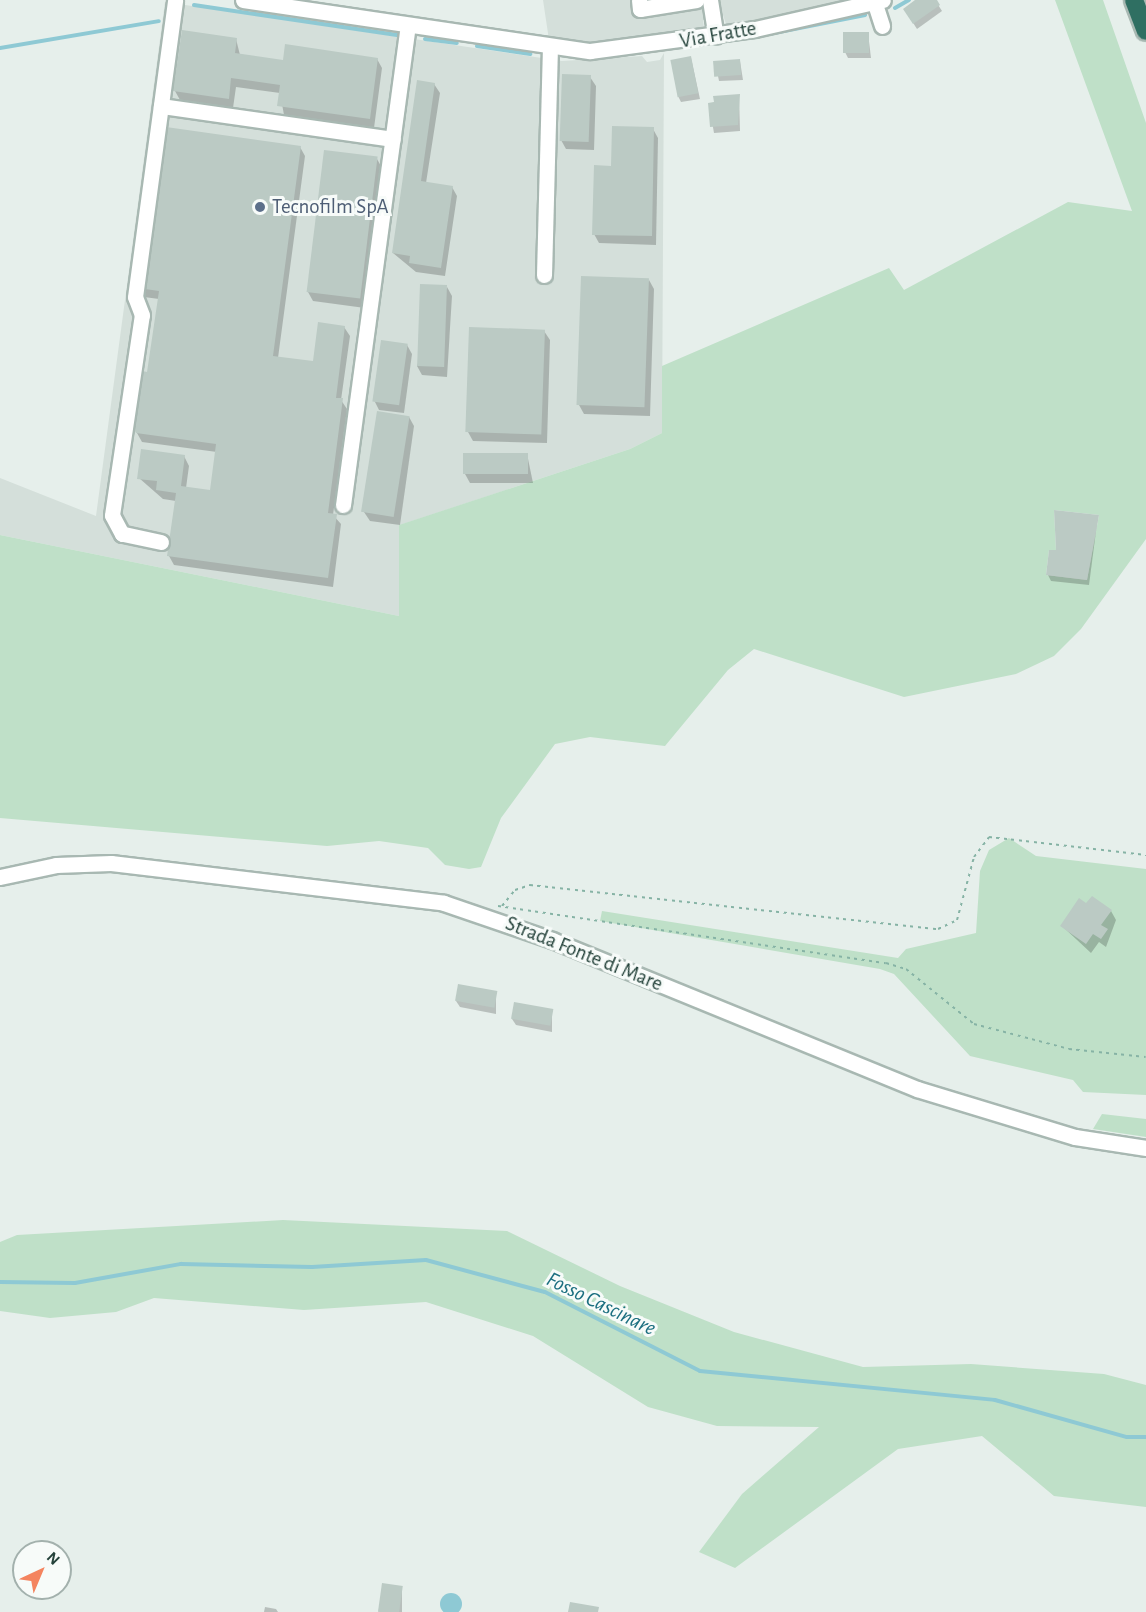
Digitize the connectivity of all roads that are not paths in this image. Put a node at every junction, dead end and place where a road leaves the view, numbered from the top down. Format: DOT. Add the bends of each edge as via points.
graph roads {
  1 [pos="175,0"];
  2 [pos="243,0"];
  3 [pos="639,0"];
  4 [pos="696,0"];
  5 [pos="710,0"];
  6 [pos="1134,0"];
  7 [pos="879,2"];
  8 [pos="882,26"];
  9 [pos="408,27"];
  10 [pos="1146,31"];
  11 [pos="716,36"];
  12 [pos="550,49"];
  13 [pos="160,106"];
  14 [pos="393,139"];
  15 [pos="544,275"];
  16 [pos="343,505"];
  17 [pos="161,542"];
  18 [pos="0,877"];
  19 [pos="1146,1148"];
  1 -- 13 [label="street"];
  2 -- 9 [label="street, Via Fratte"];
  3 -- 4 [label="street" via="640,9"];
  5 -- 11 [label="street"];
  6 -- 10 [label="highway"];
  7 -- 8 [label="street"];
  7 -- 11 [label="street, Via Fratte"];
  9 -- 12 [label="street, Via Fratte"];
  9 -- 14 [label="street"];
  11 -- 12 [label="street, Via Fratte" via="620,51"];
  12 -- 15 [label="street"];
  13 -- 14 [label="street"];
  13 -- 17 [label="street" via="135,297 142,315 112,515 131,540"];
  14 -- 16 [label="street"];
  18 -- 19 [label="street, Strada Fonte di Mare" via="56,864 111,863 444,903 530,932 917,1089 1075,1137"];
}
